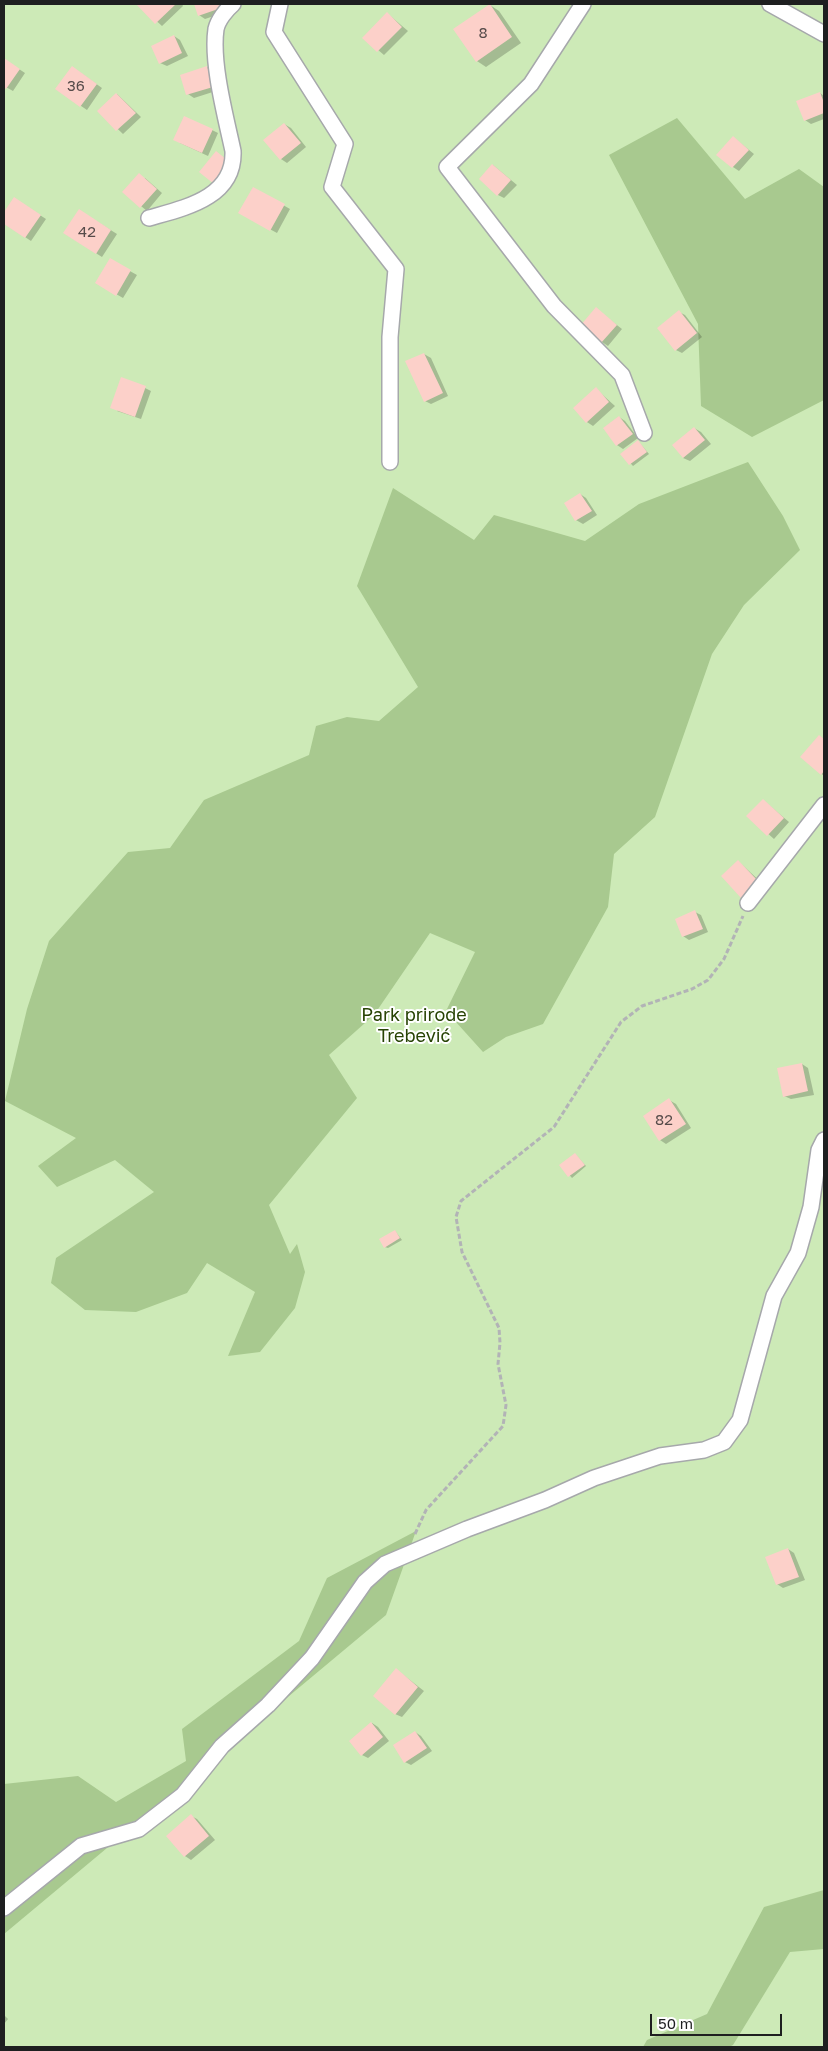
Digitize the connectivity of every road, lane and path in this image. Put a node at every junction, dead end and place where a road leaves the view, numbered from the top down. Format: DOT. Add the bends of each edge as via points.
graph roads {
  1 [pos="233,4"];
  2 [pos="280,4"];
  3 [pos="583,4"];
  4 [pos="770,4"];
  5 [pos="824,34"];
  6 [pos="149,218"];
  7 [pos="644,434"];
  8 [pos="390,462"];
  9 [pos="824,805"];
  10 [pos="748,903"];
  11 [pos="824,1140"];
  12 [pos="410,1552"];
  13 [pos="4,1908"];
  1 -- 6 [label="street" via="220,18 216,28 216,54 233,151 230,175 198,204"];
  2 -- 8 [label="street" via="274,32 345,144 332,187 396,269 390,337"];
  3 -- 7 [label="street" via="531,84 448,167 554,306 622,375"];
  4 -- 5 [label="street"];
  9 -- 10 [label="street"];
  10 -- 12 [label="path" via="724,959 708,980 692,989 642,1006 621,1022 554,1127 461,1201 456,1217 462,1252 499,1328 498,1364 506,1405 503,1426 426,1510"];
  11 -- 12 [label="street" via="819,1150 811,1207 798,1252 774,1296 740,1420 724,1442 704,1450 660,1456 594,1478"];
  12 -- 13 [label="street" via="385,1564 365,1582 312,1658 268,1705 222,1746 183,1795 139,1829 82,1846"];
}
